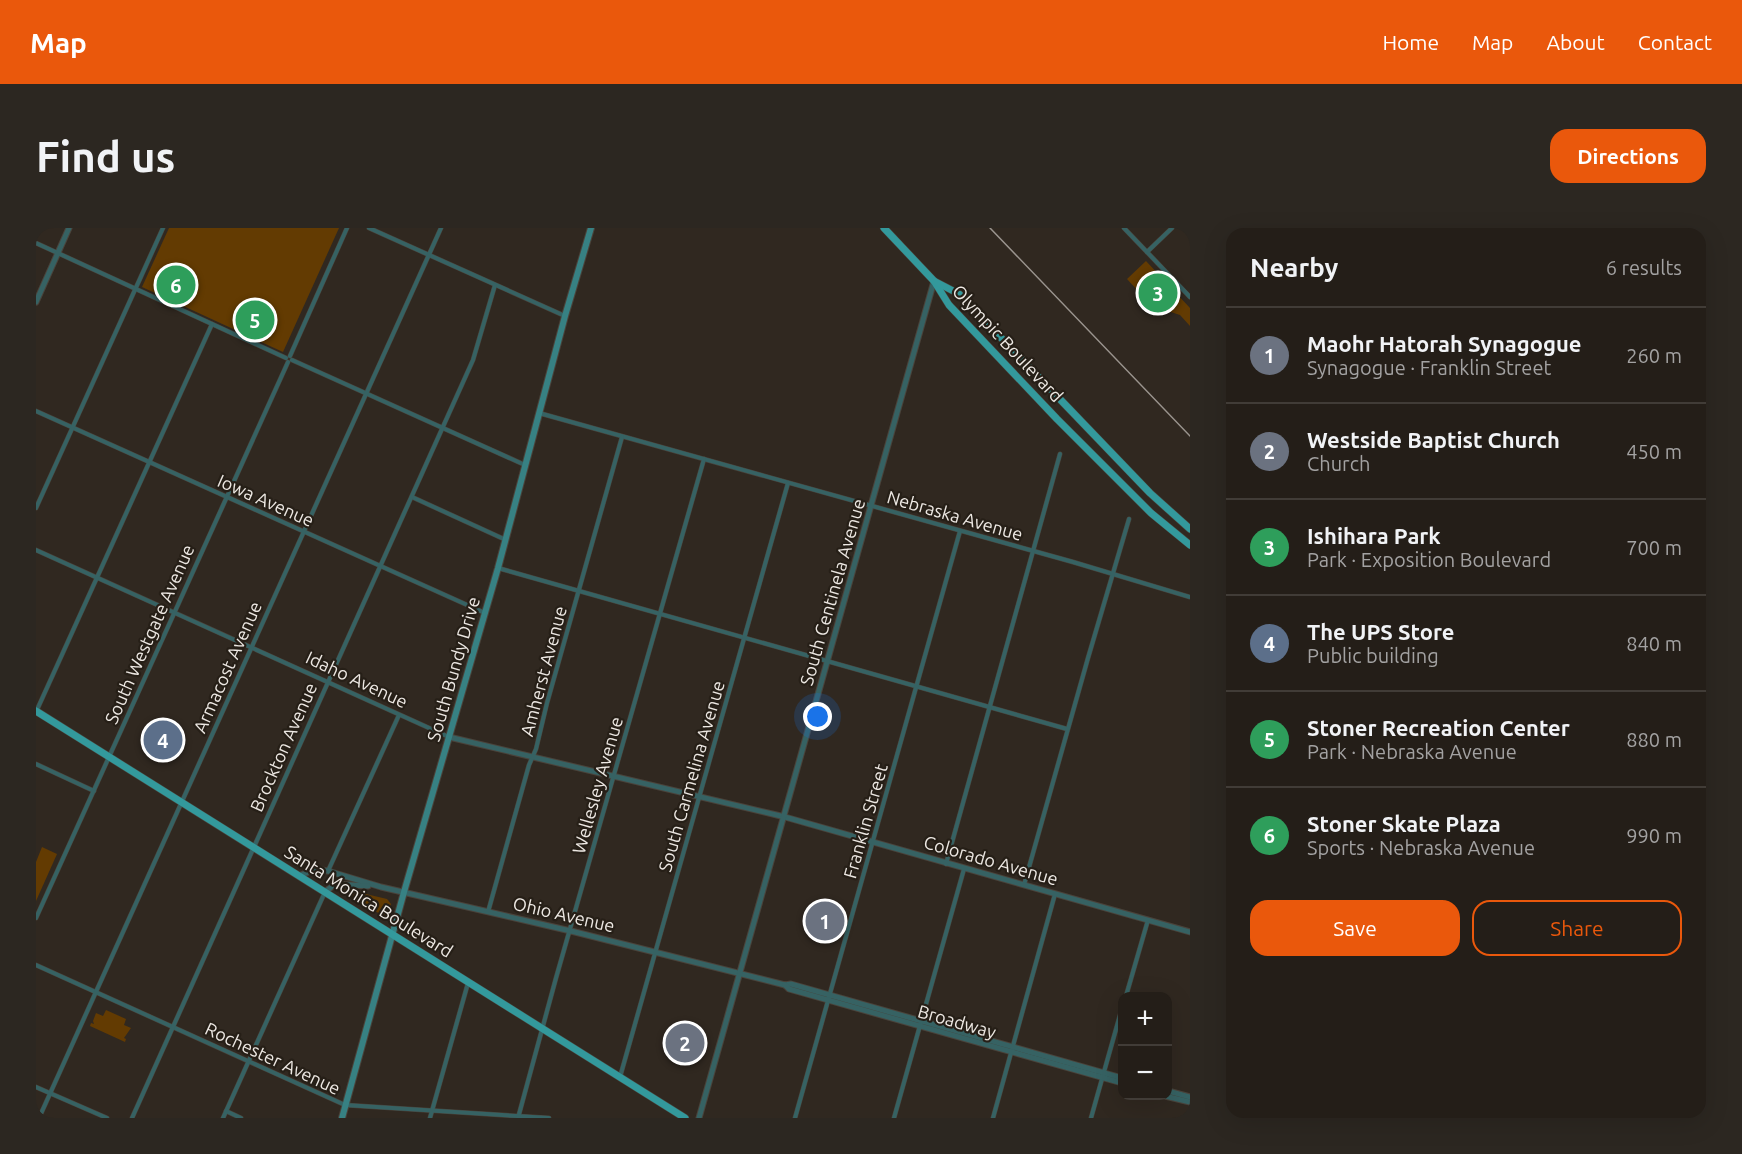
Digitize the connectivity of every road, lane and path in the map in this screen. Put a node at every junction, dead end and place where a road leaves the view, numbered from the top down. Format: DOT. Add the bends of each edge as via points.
graph roads {
  1 [pos="69,228"];
  2 [pos="163,228"];
  3 [pos="347,228"];
  4 [pos="369,228"];
  5 [pos="441,228"];
  6 [pos="591,228"];
  7 [pos="884,228"];
  8 [pos="1124,228"];
  9 [pos="1172,228"];
  10 [pos="36,243"];
  11 [pos="1147,252"];
  12 [pos="58,253"];
  13 [pos="429,255"];
  14 [pos="934,281"];
  15 [pos="495,285"];
  16 [pos="135,289"];
  17 [pos="1190,297"];
  18 [pos="36,302"];
  19 [pos="565,316"];
  20 [pos="212,324"];
  21 [pos="289,359"];
  22 [pos="366,393"];
  23 [pos="36,411"];
  24 [pos="539,413"];
  25 [pos="72,427"];
  26 [pos="443,427"];
  27 [pos="622,436"];
  28 [pos="1060,454"];
  29 [pos="704,459"];
  30 [pos="149,462"];
  31 [pos="525,465"];
  32 [pos="788,483"];
  33 [pos="226,497"];
  34 [pos="412,497"];
  35 [pos="872,506"];
  36 [pos="36,508"];
  37 [pos="1129,519"];
  38 [pos="1190,529"];
  39 [pos="303,531"];
  40 [pos="960,531"];
  41 [pos="506,540"];
  42 [pos="1190,545"];
  43 [pos="36,550"];
  44 [pos="1034,551"];
  45 [pos="380,566"];
  46 [pos="498,568"];
  47 [pos="1112,574"];
  48 [pos="97,578"];
  49 [pos="578,591"];
  50 [pos="1190,597"];
  51 [pos="174,613"];
  52 [pos="485,613"];
  53 [pos="659,615"];
  54 [pos="744,638"];
  55 [pos="252,647"];
  56 [pos="828,662"];
  57 [pos="327,682"];
  58 [pos="917,687"];
  59 [pos="990,707"];
  60 [pos="36,711"];
  61 [pos="399,715"];
  62 [pos="1067,729"];
  63 [pos="450,737"];
  64 [pos="109,756"];
  65 [pos="533,757"];
  66 [pos="36,764"];
  67 [pos="613,776"];
  68 [pos="93,791"];
  69 [pos="699,796"];
  70 [pos="181,801"];
  71 [pos="785,817"];
  72 [pos="873,843"];
  73 [pos="253,847"];
  74 [pos="946,864"];
  75 [pos="964,868"];
  76 [pos="328,871"];
  77 [pos="299,876"];
  78 [pos="1023,885"];
  79 [pos="381,886"];
  80 [pos="325,892"];
  81 [pos="404,892"];
  82 [pos="1055,894"];
  83 [pos="488,912"];
  84 [pos="36,918"];
  85 [pos="1148,920"];
  86 [pos="1189,930"];
  87 [pos="570,931"];
  88 [pos="394,935"];
  89 [pos="656,952"];
  90 [pos="36,965"];
  91 [pos="740,972"];
  92 [pos="469,982"];
  93 [pos="95,992"];
  94 [pos="1127,992"];
  95 [pos="829,998"];
  96 [pos="1118,1022"];
  97 [pos="920,1023"];
  98 [pos="172,1026"];
  99 [pos="543,1029"];
  100 [pos="1012,1049"];
  101 [pos="249,1062"];
  102 [pos="1103,1075"];
  103 [pos="620,1077"];
  104 [pos="1118,1077"];
  105 [pos="1118,1081"];
  106 [pos="36,1087"];
  107 [pos="1172,1092"];
  108 [pos="50,1093"];
  109 [pos="1172,1097"];
  110 [pos="1190,1097"];
  111 [pos="1190,1102"];
  112 [pos="345,1105"];
  113 [pos="226,1111"];
  114 [pos="432,1111"];
  115 [pos="673,1115"];
  116 [pos="519,1117"];
  117 [pos="39,1118"];
  118 [pos="108,1118"];
  119 [pos="132,1118"];
  120 [pos="224,1118"];
  121 [pos="241,1118"];
  122 [pos="342,1118"];
  123 [pos="430,1118"];
  124 [pos="549,1118"];
  125 [pos="685,1118"];
  126 [pos="699,1118"];
  127 [pos="795,1118"];
  128 [pos="894,1118"];
  129 [pos="993,1118"];
  130 [pos="1091,1118"];
  1 -- 12 [label="street"];
  2 -- 16 [label="street"];
  3 -- 21 [label="street, South Westgate Avenue"];
  4 -- 13 [label="street"];
  5 -- 13 [label="street, Armacost Avenue"];
  6 -- 19 [label="main road, South Bundy Drive"];
  7 -- 14 [label="main road"];
  8 -- 11 [label="street"];
  9 -- 11 [label="street"];
  10 -- 12 [label="street"];
  11 -- 17 [label="street"];
  12 -- 16 [label="street"];
  12 -- 18 [label="street"];
  13 -- 15 [label="street"];
  13 -- 22 [label="street, Armacost Avenue"];
  14 -- 35 [label="street, South Centinela Avenue"];
  14 -- 38 [label="main road, Olympic Boulevard" via="959,294 1150,493"];
  14 -- 42 [label="main road, Olympic Boulevard" via="949,305 1050,411 1151,513"];
  15 -- 19 [label="street"];
  15 -- 26 [label="street, Brockton Avenue" via="473,360"];
  16 -- 20 [label="street"];
  16 -- 25 [label="street"];
  19 -- 24 [label="main road, South Bundy Drive"];
  20 -- 21 [label="street"];
  20 -- 30 [label="street"];
  21 -- 22 [label="street"];
  21 -- 33 [label="street, South Westgate Avenue"];
  22 -- 26 [label="street"];
  22 -- 39 [label="street, Armacost Avenue"];
  23 -- 25 [label="street, Iowa Avenue"];
  24 -- 27 [label="street, Nebraska Avenue"];
  24 -- 31 [label="main road, South Bundy Drive"];
  25 -- 30 [label="street, Iowa Avenue"];
  25 -- 36 [label="street"];
  26 -- 31 [label="street"];
  26 -- 34 [label="street, Brockton Avenue"];
  27 -- 29 [label="street, Nebraska Avenue"];
  27 -- 49 [label="street, Amherst Avenue"];
  28 -- 44 [label="street"];
  29 -- 32 [label="street, Nebraska Avenue"];
  29 -- 53 [label="street, Wellesley Avenue"];
  30 -- 33 [label="street, Iowa Avenue"];
  30 -- 48 [label="street"];
  31 -- 41 [label="main road, South Bundy Drive"];
  32 -- 35 [label="street, Nebraska Avenue"];
  32 -- 54 [label="street, South Carmelina Avenue"];
  33 -- 39 [label="street, Iowa Avenue"];
  33 -- 51 [label="street, South Westgate Avenue"];
  34 -- 41 [label="street"];
  34 -- 45 [label="street, Brockton Avenue"];
  35 -- 40 [label="street, Nebraska Avenue"];
  35 -- 56 [label="street, South Centinela Avenue"];
  37 -- 47 [label="street"];
  39 -- 45 [label="street, Iowa Avenue"];
  39 -- 55 [label="street, Armacost Avenue"];
  40 -- 44 [label="street, Nebraska Avenue"];
  40 -- 58 [label="street, Franklin Street"];
  41 -- 46 [label="main road, South Bundy Drive"];
  43 -- 48 [label="street, Idaho Avenue"];
  44 -- 47 [label="street, Nebraska Avenue"];
  44 -- 59 [label="street"];
  45 -- 52 [label="street, Iowa Avenue"];
  45 -- 57 [label="street, Brockton Avenue"];
  46 -- 49 [label="street"];
  46 -- 52 [label="main road, South Bundy Drive"];
  47 -- 50 [label="street, Nebraska Avenue"];
  47 -- 62 [label="street"];
  48 -- 51 [label="street, Idaho Avenue"];
  48 -- 60 [label="street"];
  49 -- 53 [label="street"];
  49 -- 65 [label="street, Amherst Avenue"];
  51 -- 55 [label="street, Idaho Avenue"];
  51 -- 64 [label="street, South Westgate Avenue"];
  52 -- 63 [label="main road, South Bundy Drive"];
  53 -- 54 [label="street"];
  53 -- 67 [label="street, Wellesley Avenue"];
  54 -- 56 [label="street"];
  54 -- 69 [label="street, South Carmelina Avenue"];
  55 -- 57 [label="street, Idaho Avenue"];
  55 -- 70 [label="street, Armacost Avenue"];
  56 -- 58 [label="street"];
  56 -- 71 [label="street, South Centinela Avenue"];
  57 -- 61 [label="street, Idaho Avenue"];
  57 -- 73 [label="street, Brockton Avenue"];
  58 -- 59 [label="street"];
  58 -- 72 [label="street, Franklin Street"];
  59 -- 62 [label="street"];
  59 -- 74 [label="street"];
  60 -- 64 [label="main road, Santa Monica Boulevard"];
  61 -- 63 [label="street, Idaho Avenue"];
  61 -- 76 [label="street"];
  62 -- 78 [label="street"];
  63 -- 65 [label="street, Idaho Avenue"];
  63 -- 81 [label="main road, South Bundy Drive"];
  64 -- 68 [label="street, South Westgate Avenue"];
  64 -- 70 [label="main road, Santa Monica Boulevard"];
  65 -- 67 [label="street, Idaho Avenue"];
  65 -- 83 [label="street, Amherst Avenue"];
  66 -- 68 [label="street"];
  67 -- 69 [label="street, Idaho Avenue"];
  67 -- 87 [label="street, Wellesley Avenue"];
  68 -- 84 [label="street, South Westgate Avenue"];
  69 -- 71 [label="street, Idaho Avenue"];
  69 -- 89 [label="street, South Carmelina Avenue"];
  70 -- 73 [label="main road, Santa Monica Boulevard"];
  70 -- 93 [label="street, Armacost Avenue"];
  71 -- 72 [label="street, Colorado Avenue"];
  71 -- 91 [label="street, South Centinela Avenue"];
  72 -- 74 [label="street, Colorado Avenue"];
  72 -- 95 [label="street, Franklin Street"];
  73 -- 77 [label="main road, Santa Monica Boulevard"];
  73 -- 98 [label="street, Brockton Avenue"];
  74 -- 75 [label="street, Colorado Avenue"];
  75 -- 78 [label="street, Colorado Avenue"];
  75 -- 97 [label="street"];
  76 -- 77 [label="street, Ohio Avenue" via="315,869"];
  76 -- 79 [label="street, Ohio Avenue"];
  77 -- 80 [label="main road, Santa Monica Boulevard"];
  78 -- 82 [label="street, Colorado Avenue"];
  79 -- 80 [label="street, Ohio Avenue" via="335,884"];
  79 -- 81 [label="street, Ohio Avenue"];
  80 -- 88 [label="main road, Santa Monica Boulevard"];
  80 -- 101 [label="street"];
  81 -- 83 [label="street, Ohio Avenue"];
  81 -- 88 [label="main road, South Bundy Drive"];
  82 -- 85 [label="street, Colorado Avenue"];
  82 -- 100 [label="street"];
  83 -- 87 [label="street, Ohio Avenue"];
  85 -- 86 [label="street, Colorado Avenue"];
  85 -- 94 [label="street"];
  87 -- 89 [label="street, Ohio Avenue"];
  87 -- 99 [label="street, Wellesley Avenue"];
  88 -- 92 [label="main road, Santa Monica Boulevard"];
  88 -- 112 [label="main road, South Bundy Drive"];
  89 -- 91 [label="street, Ohio Avenue"];
  89 -- 103 [label="street, South Carmelina Avenue"];
  90 -- 93 [label="street, Rochester Avenue"];
  91 -- 95 [label="street, Broadway"];
  91 -- 126 [label="street, South Centinela Avenue"];
  92 -- 99 [label="main road, Santa Monica Boulevard"];
  92 -- 114 [label="street"];
  93 -- 98 [label="street, Rochester Avenue"];
  93 -- 108 [label="street, Armacost Avenue"];
  95 -- 97 [label="street, Broadway"];
  95 -- 127 [label="street, Franklin Street"];
  96 -- 102 [label="street"];
  97 -- 100 [label="street, Broadway"];
  97 -- 128 [label="street"];
  98 -- 101 [label="street, Rochester Avenue"];
  98 -- 119 [label="street, Brockton Avenue"];
  99 -- 103 [label="main road, Santa Monica Boulevard"];
  99 -- 116 [label="street, Wellesley Avenue"];
  100 -- 102 [label="street, Broadway"];
  100 -- 129 [label="street"];
  101 -- 112 [label="street, Rochester Avenue"];
  101 -- 113 [label="street"];
  102 -- 104 [label="street, Broadway"];
  102 -- 105 [label="street, Broadway"];
  102 -- 130 [label="street"];
  103 -- 115 [label="main road, Santa Monica Boulevard"];
  106 -- 108 [label="street"];
  107 -- 110 [label="street"];
  108 -- 117 [label="street, Armacost Avenue"];
  108 -- 118 [label="street"];
  109 -- 111 [label="street"];
  112 -- 114 [label="street, Rochester Avenue"];
  112 -- 122 [label="main road, South Bundy Drive"];
  113 -- 120 [label="street"];
  113 -- 121 [label="street"];
  114 -- 116 [label="street, Rochester Avenue"];
  114 -- 123 [label="street"];
  115 -- 125 [label="main road, Santa Monica Boulevard"];
  116 -- 124 [label="street, Rochester Avenue"];
}
